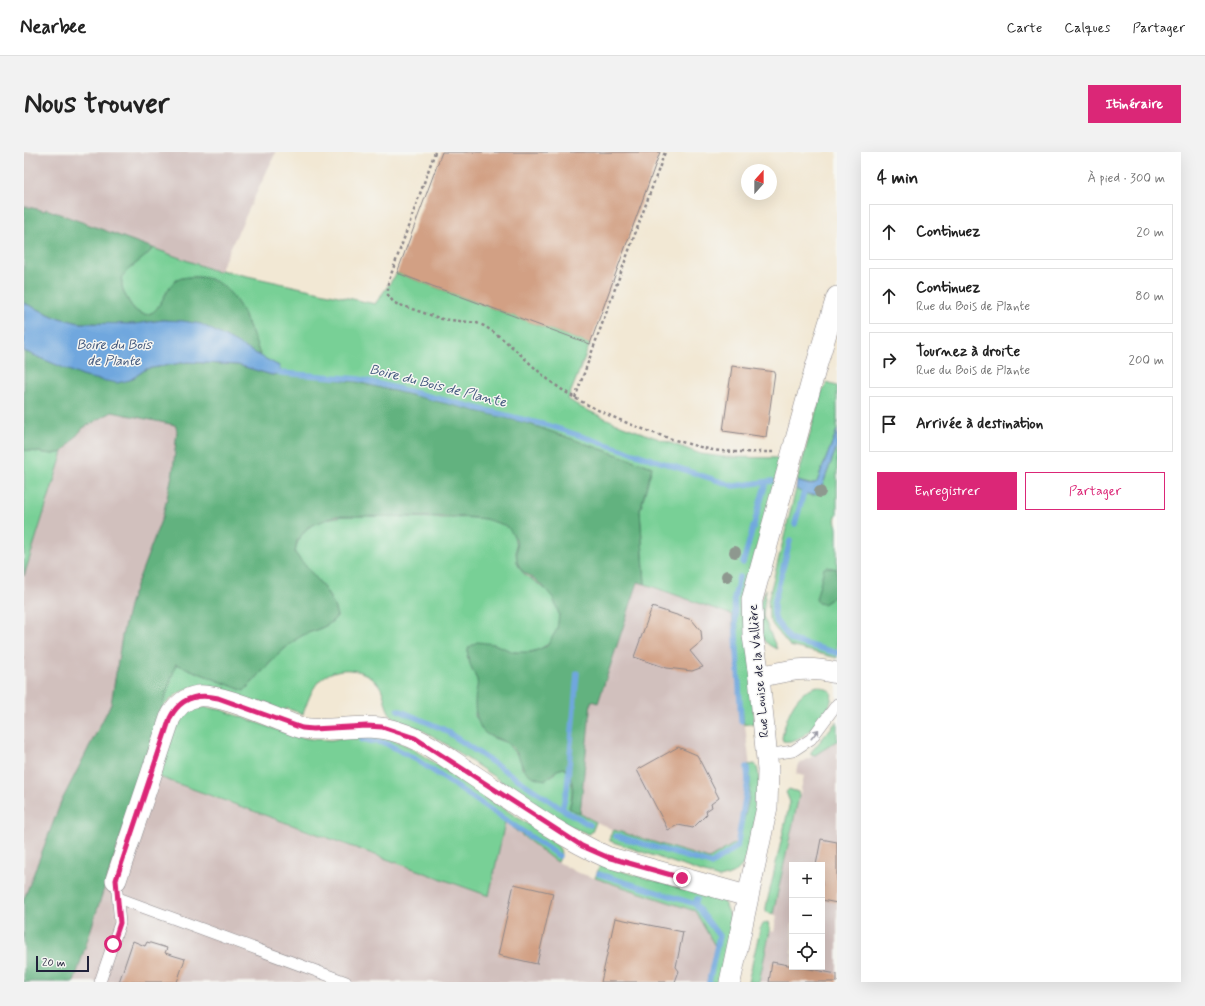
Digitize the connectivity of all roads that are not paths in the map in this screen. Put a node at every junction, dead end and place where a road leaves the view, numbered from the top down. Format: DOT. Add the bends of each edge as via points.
graph roads {
  1 [pos="837,297"];
  2 [pos="837,673"];
  3 [pos="759,677"];
  4 [pos="837,704"];
  5 [pos="766,754"];
  6 [pos="117,889"];
  7 [pos="747,896"];
  8 [pos="100,982"];
  9 [pos="346,982"];
  10 [pos="730,982"];
  1 -- 3 [label="street, Rue Louise de la Vallière" via="752,600 753,636"];
  2 -- 3 [label="street" via="816,668 801,668"];
  3 -- 5 [label="street, Rue Louise de la Vallière"];
  5 -- 4 [label="lane, one-way" via="793,751 811,739"];
  5 -- 7 [label="street, Rue Louise de la Vallière" via="769,783 767,807"];
  6 -- 7 [label="street" via="170,718 179,705 187,700 196,696 206,696 302,728 367,726 398,732 430,746 558,832 594,852"];
  6 -- 8 [label="lane" via="120,923"];
  6 -- 9 [label="lane"];
  7 -- 10 [label="street, Rue Louise de la Vallière"];
}
